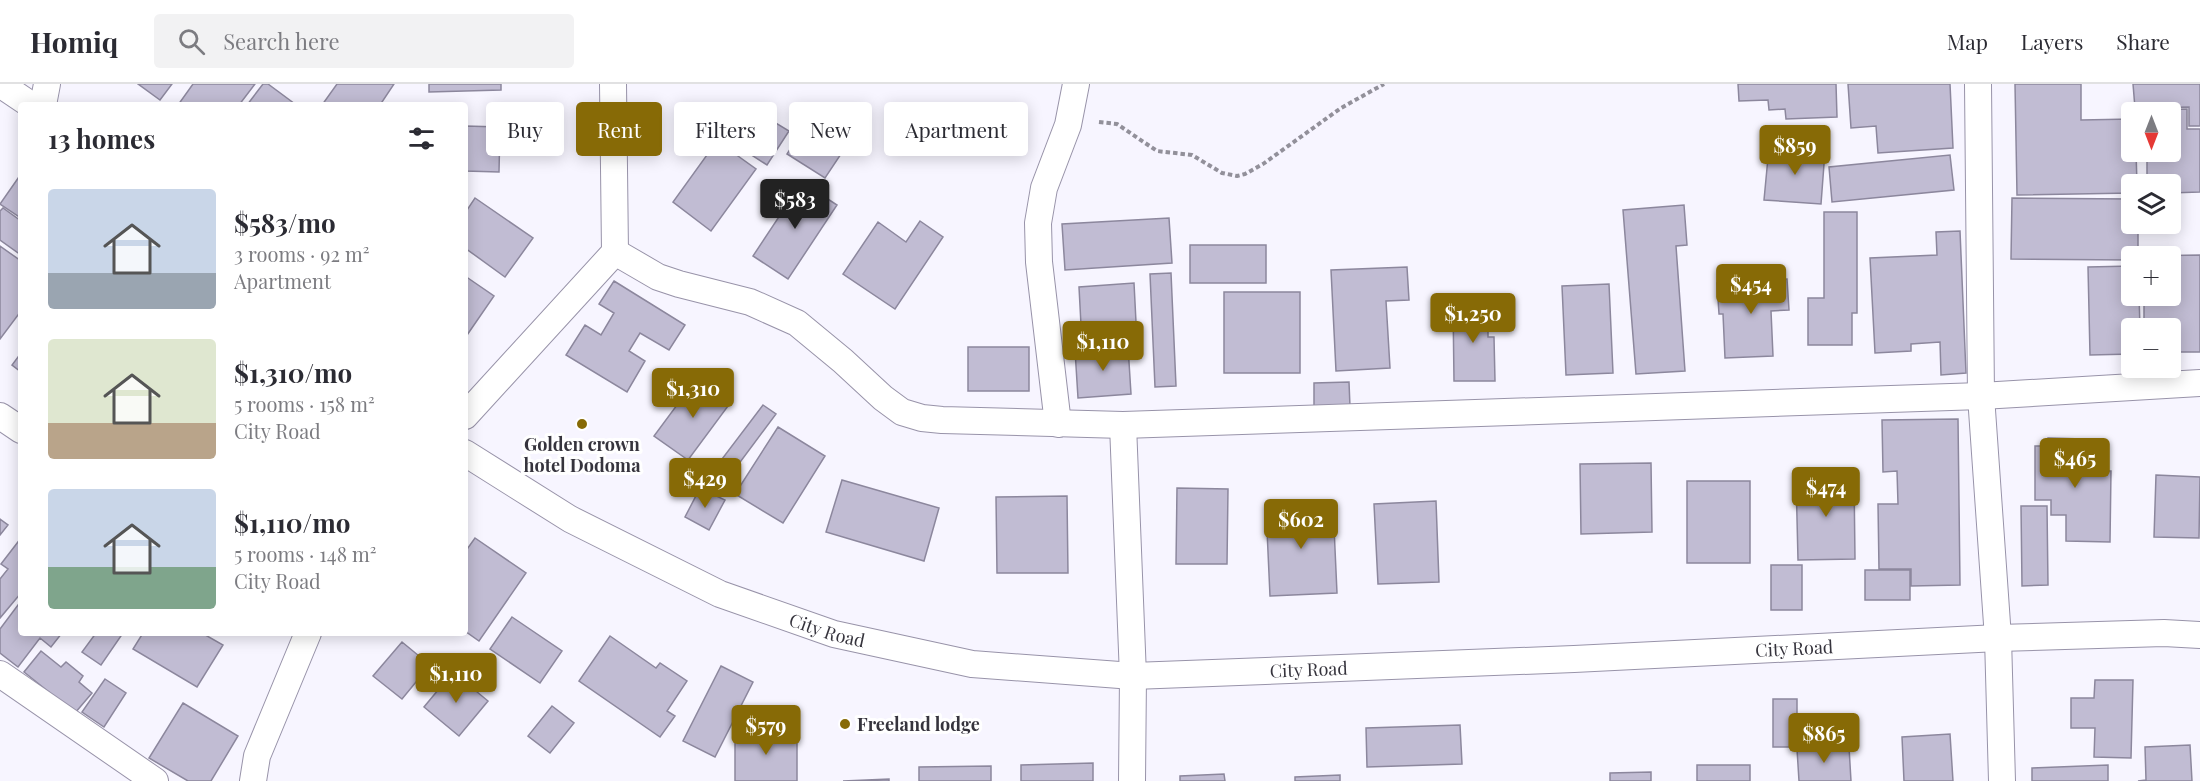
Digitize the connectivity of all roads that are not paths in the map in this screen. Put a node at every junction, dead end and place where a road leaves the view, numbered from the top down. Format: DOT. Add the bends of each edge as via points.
graph roads {
  1 [pos="0,84"];
  2 [pos="47,84"];
  3 [pos="613,84"];
  4 [pos="1076,84"];
  5 [pos="1978,84"];
  6 [pos="27,102"];
  7 [pos="44,102"];
  8 [pos="615,252"];
  9 [pos="2200,384"];
  10 [pos="1981,396"];
  11 [pos="468,413"];
  12 [pos="0,416"];
  13 [pos="1058,424"];
  14 [pos="1123,425"];
  15 [pos="18,428"];
  16 [pos="468,455"];
  17 [pos="2200,635"];
  18 [pos="307,636"];
  19 [pos="1998,638"];
  20 [pos="0,674"];
  21 [pos="1133,676"];
  22 [pos="155,781"];
  23 [pos="253,781"];
  24 [pos="1132,781"];
  25 [pos="2002,781"];
  1 -- 6 [label="street"];
  2 -- 7 [label="street"];
  3 -- 8 [label="street"];
  4 -- 13 [label="street" via="1069,120 1044,188 1038,223"];
  5 -- 10 [label="street"];
  8 -- 11 [label="street"];
  8 -- 13 [label="street" via="658,276 750,302 797,323 903,412 942,420"];
  9 -- 10 [label="street"];
  10 -- 14 [label="street"];
  10 -- 19 [label="street"];
  12 -- 15 [label="street"];
  13 -- 14 [label="street"];
  14 -- 21 [label="street"];
  16 -- 21 [label="street, City Road" via="570,519 720,594 834,634 972,663"];
  17 -- 19 [label="street, City Road"];
  18 -- 23 [label="street" via="257,756"];
  19 -- 21 [label="street, City Road"];
  19 -- 25 [label="street"];
  20 -- 22 [label="street"];
  21 -- 24 [label="street"];
}
